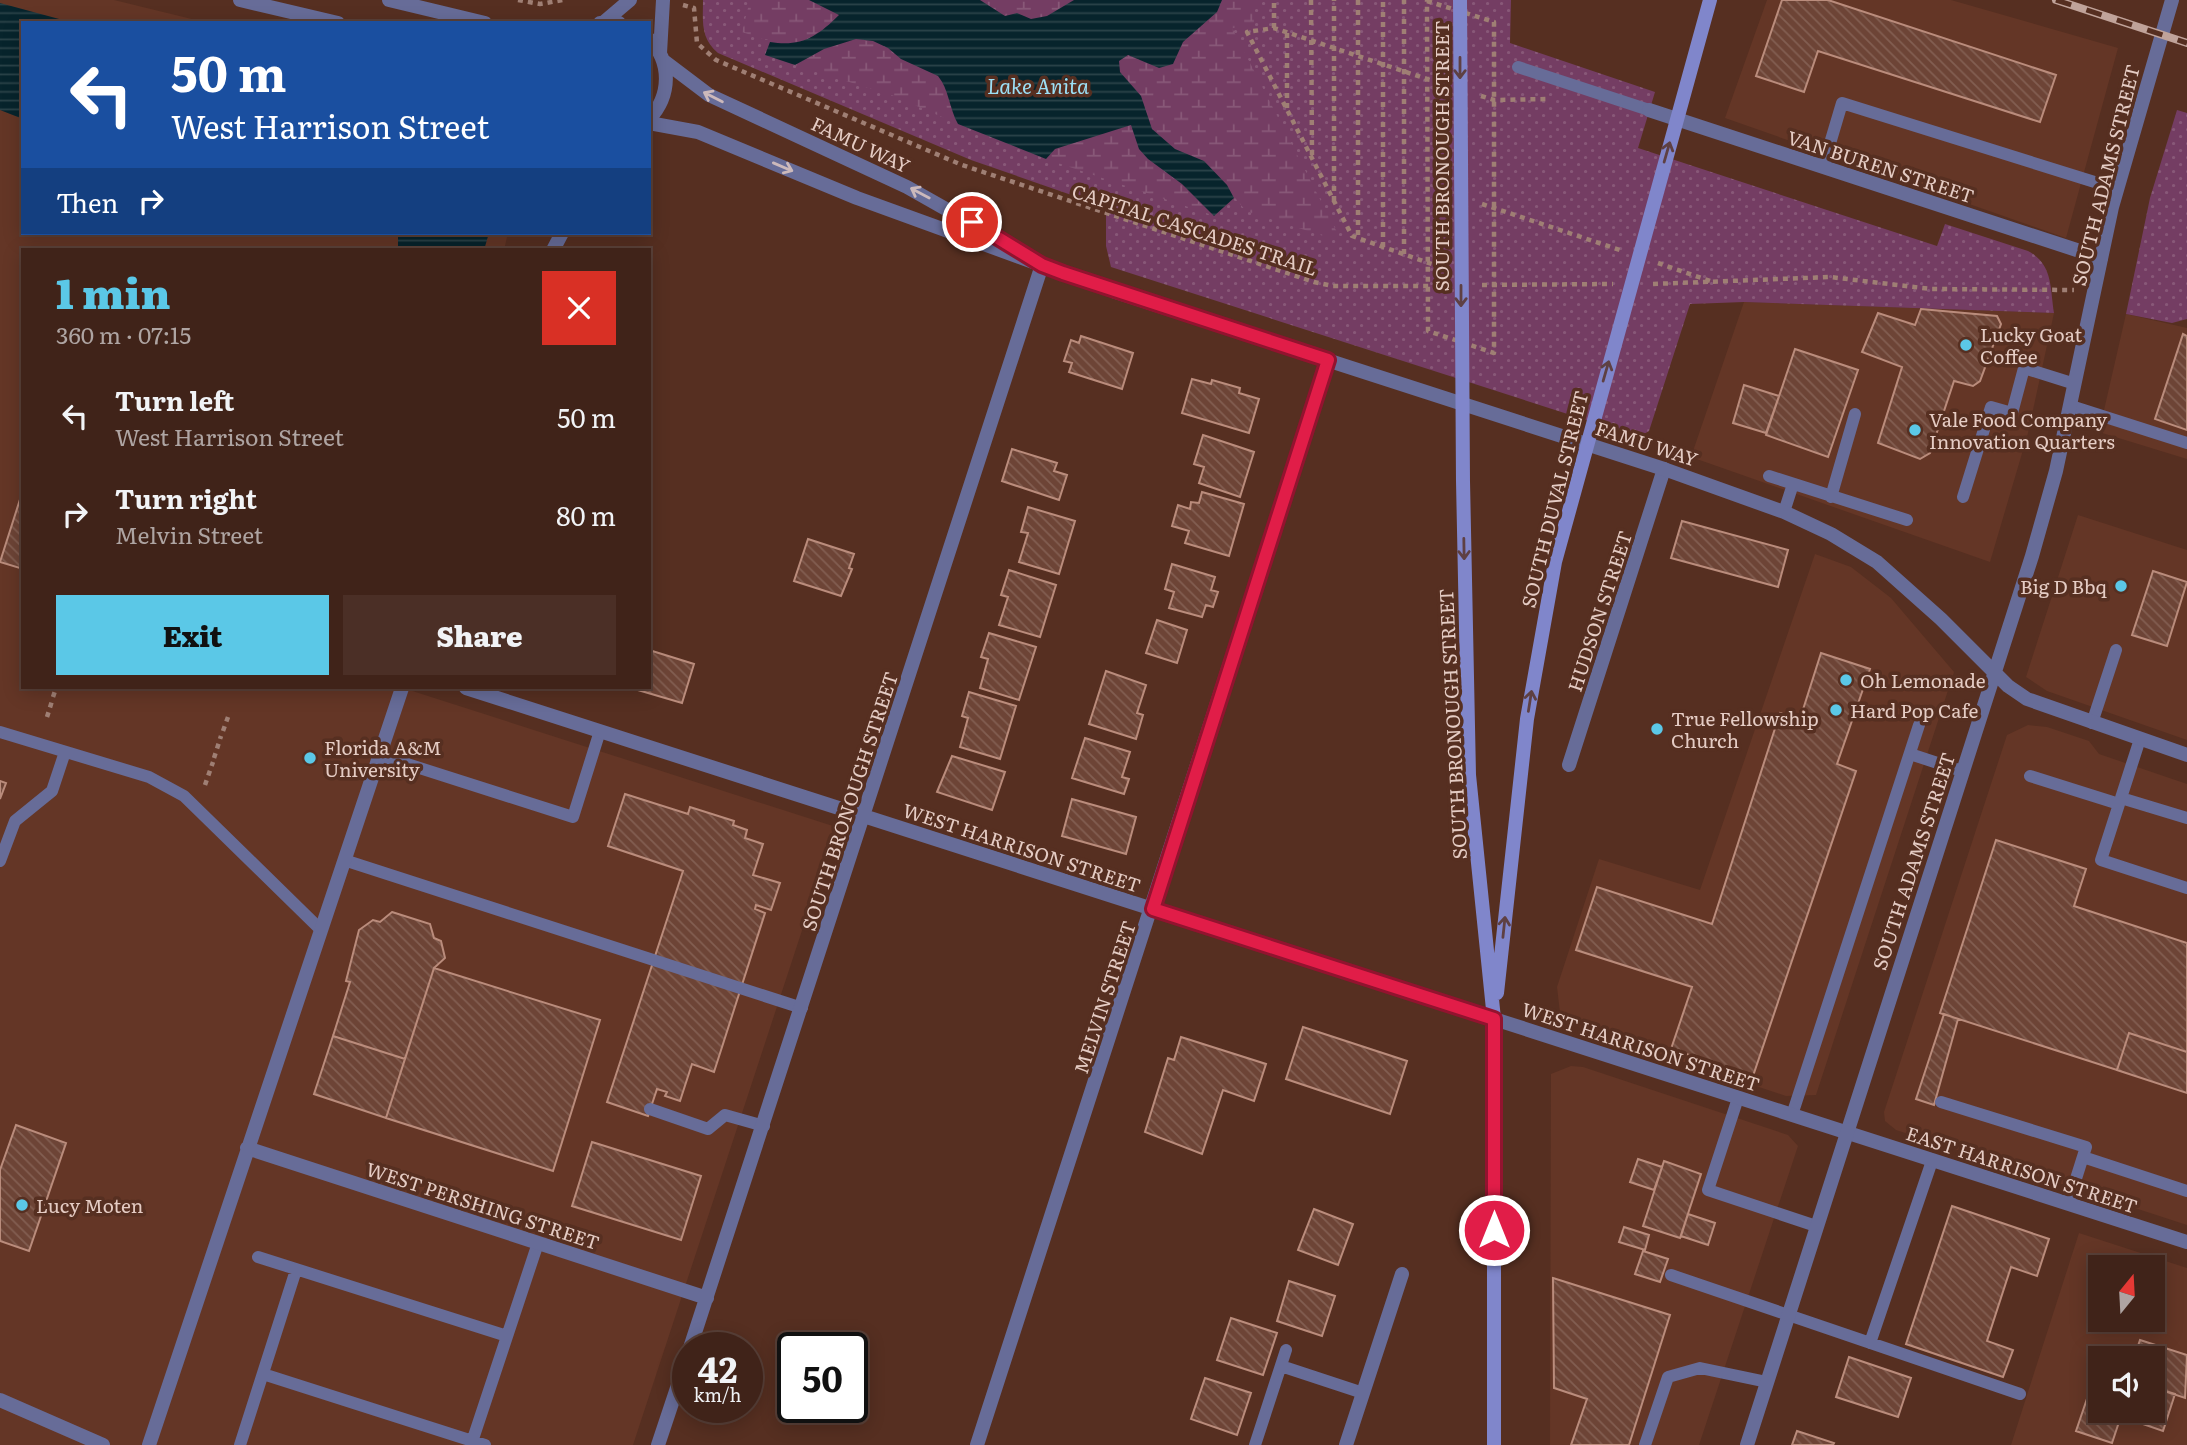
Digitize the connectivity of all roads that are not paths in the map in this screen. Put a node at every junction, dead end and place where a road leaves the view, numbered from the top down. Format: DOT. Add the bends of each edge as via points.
graph roads {
  1 [pos="240,0"];
  2 [pos="389,0"];
  3 [pos="630,0"];
  4 [pos="663,0"];
  5 [pos="1460,0"];
  6 [pos="1710,0"];
  7 [pos="2172,0"];
  8 [pos="329,21"];
  9 [pos="477,21"];
  10 [pos="603,21"];
  11 [pos="651,42"];
  12 [pos="662,57"];
  13 [pos="1518,68"];
  14 [pos="1649,110"];
  15 [pos="651,118"];
  16 [pos="651,121"];
  17 [pos="1823,167"];
  18 [pos="2117,189"];
  19 [pos="2101,258"];
  20 [pos="1042,265"];
  21 [pos="1328,360"];
  22 [pos="2075,384"];
  23 [pos="2070,406"];
  24 [pos="1855,414"];
  25 [pos="2187,443"];
  26 [pos="1664,469"];
  27 [pos="1769,476"];
  28 [pos="1793,484"];
  29 [pos="1831,497"];
  30 [pos="1964,497"];
  31 [pos="1784,512"];
  32 [pos="1908,520"];
  33 [pos="2116,650"];
  34 [pos="1994,673"];
  35 [pos="402,689"];
  36 [pos="469,689"];
  37 [pos="2092,723"];
  38 [pos="1919,725"];
  39 [pos="600,731"];
  40 [pos="0,732"];
  41 [pos="2140,739"];
  42 [pos="65,752"];
  43 [pos="1909,754"];
  44 [pos="379,755"];
  45 [pos="2187,755"];
  46 [pos="1569,765"];
  47 [pos="1962,771"];
  48 [pos="2030,776"];
  49 [pos="2120,801"];
  50 [pos="865,817"];
  51 [pos="2187,818"];
  52 [pos="344,860"];
  53 [pos="0,861"];
  54 [pos="2187,888"];
  55 [pos="1153,909"];
  56 [pos="321,930"];
  57 [pos="802,1008"];
  58 [pos="1494,1019"];
  59 [pos="1738,1098"];
  60 [pos="1941,1102"];
  61 [pos="650,1108"];
  62 [pos="1791,1115"];
  63 [pos="764,1126"];
  64 [pos="1846,1133"];
  65 [pos="247,1149"];
  66 [pos="2083,1157"];
  67 [pos="1933,1161"];
  68 [pos="2187,1191"];
  69 [pos="2068,1204"];
  70 [pos="1816,1226"];
  71 [pos="2187,1242"];
  72 [pos="538,1243"];
  73 [pos="258,1257"];
  74 [pos="296,1270"];
  75 [pos="1402,1274"];
  76 [pos="1671,1275"];
  77 [pos="707,1298"];
  78 [pos="1788,1315"];
  79 [pos="695,1332"];
  80 [pos="507,1336"];
  81 [pos="1870,1343"];
  82 [pos="1286,1350"];
  83 [pos="1281,1366"];
  84 [pos="263,1374"];
  85 [pos="1767,1382"];
  86 [pos="1363,1393"];
  87 [pos="2020,1394"];
  88 [pos="0,1400"];
  89 [pos="672,1403"];
  90 [pos="476,1444"];
  91 [pos="103,1445"];
  92 [pos="149,1445"];
  93 [pos="240,1445"];
  94 [pos="658,1445"];
  95 [pos="977,1445"];
  96 [pos="1255,1445"];
  97 [pos="1346,1445"];
  98 [pos="1494,1445"];
  99 [pos="1645,1445"];
  100 [pos="1747,1445"];
  1 -- 8 [label="street"];
  2 -- 9 [label="street"];
  3 -- 10 [label="street"];
  4 -- 12 [label="street"];
  5 -- 58 [label="main road, SOUTH BRONOUGH STREET, one-way" via="1462,481 1469,775"];
  58 -- 6 [label="main road, SOUTH DUVAL STREET, one-way" via="1527,719 1549,589 1567,507"];
  7 -- 18 [label="street, SOUTH ADAMS STREET"];
  11 -- 12 [label="street, FAMU WAY"];
  12 -- 15 [label="street, FAMU WAY" via="664,95"];
  20 -- 12 [label="street, FAMU WAY, one-way" via="907,187 703,92"];
  13 -- 14 [label="lane"];
  14 -- 17 [label="street, VAN BUREN STREET"];
  16 -- 20 [label="street, FAMU WAY, one-way" via="698,132 857,198"];
  17 -- 18 [label="lane" via="1842,103"];
  17 -- 19 [label="street, VAN BUREN STREET"];
  18 -- 19 [label="street, SOUTH ADAMS STREET"];
  19 -- 22 [label="street, SOUTH ADAMS STREET"];
  20 -- 21 [label="street, FAMU WAY"];
  20 -- 50 [label="street, SOUTH BRONOUGH STREET"];
  21 -- 26 [label="street, FAMU WAY"];
  21 -- 55 [label="street, MELVIN STREET"];
  22 -- 23 [label="street, SOUTH ADAMS STREET"];
  22 -- 30 [label="lane" via="2024,368 2012,413 1991,407"];
  23 -- 25 [label="lane"];
  23 -- 34 [label="street, SOUTH ADAMS STREET" via="2032,556"];
  24 -- 29 [label="lane"];
  26 -- 31 [label="street, FAMU WAY"];
  26 -- 46 [label="street, HUDSON STREET"];
  27 -- 28 [label="lane"];
  28 -- 29 [label="lane"];
  28 -- 31 [label="lane"];
  29 -- 32 [label="lane"];
  31 -- 34 [label="street, FAMU WAY" via="1877,562"];
  33 -- 37 [label="lane"];
  34 -- 37 [label="street, FAMU WAY" via="2027,699"];
  34 -- 47 [label="street, SOUTH ADAMS STREET"];
  35 -- 44 [label="street"];
  36 -- 39 [label="street, WEST HARRISON STREET"];
  37 -- 41 [label="street, FAMU WAY"];
  38 -- 43 [label="lane"];
  39 -- 44 [label="lane" via="573,817"];
  39 -- 50 [label="street, WEST HARRISON STREET"];
  40 -- 42 [label="lane"];
  41 -- 45 [label="street, FAMU WAY"];
  41 -- 49 [label="lane"];
  42 -- 53 [label="lane" via="52,791 15,821"];
  42 -- 56 [label="lane" via="149,777 184,796"];
  43 -- 47 [label="lane"];
  43 -- 62 [label="lane"];
  44 -- 52 [label="street"];
  47 -- 64 [label="street, SOUTH ADAMS STREET"];
  48 -- 49 [label="lane"];
  49 -- 51 [label="lane"];
  49 -- 54 [label="lane" via="2101,860"];
  50 -- 55 [label="street, WEST HARRISON STREET"];
  50 -- 57 [label="street, SOUTH BRONOUGH STREET"];
  52 -- 56 [label="street"];
  52 -- 57 [label="lane"];
  55 -- 58 [label="street, WEST HARRISON STREET"];
  55 -- 95 [label="street, MELVIN STREET"];
  56 -- 65 [label="street"];
  57 -- 63 [label="street, SOUTH BRONOUGH STREET"];
  58 -- 59 [label="street, WEST HARRISON STREET"];
  58 -- 98 [label="main road, SOUTH BRONOUGH STREET"];
  59 -- 62 [label="street, WEST HARRISON STREET"];
  59 -- 70 [label="lane" via="1708,1190"];
  60 -- 66 [label="lane" via="2086,1147"];
  61 -- 63 [label="lane" via="708,1129 725,1115"];
  62 -- 64 [label="street, WEST HARRISON STREET"];
  63 -- 77 [label="street, SOUTH BRONOUGH STREET"];
  64 -- 67 [label="street, EAST HARRISON STREET"];
  64 -- 70 [label="street, SOUTH ADAMS STREET"];
  65 -- 72 [label="street, WEST PERSHING STREET"];
  65 -- 92 [label="street"];
  66 -- 68 [label="lane"];
  66 -- 69 [label="lane"];
  67 -- 69 [label="street, EAST HARRISON STREET"];
  67 -- 81 [label="lane"];
  69 -- 71 [label="street, EAST HARRISON STREET"];
  70 -- 78 [label="street, SOUTH ADAMS STREET"];
  72 -- 77 [label="street, WEST PERSHING STREET"];
  72 -- 80 [label="lane"];
  73 -- 74 [label="lane"];
  74 -- 80 [label="lane"];
  74 -- 84 [label="lane"];
  75 -- 86 [label="street"];
  76 -- 78 [label="lane"];
  77 -- 79 [label="street, SOUTH BRONOUGH STREET"];
  78 -- 81 [label="lane"];
  78 -- 85 [label="street, SOUTH ADAMS STREET"];
  80 -- 90 [label="lane"];
  81 -- 87 [label="lane"];
  82 -- 83 [label="lane"];
  83 -- 86 [label="lane"];
  83 -- 96 [label="lane"];
  84 -- 90 [label="lane"];
  84 -- 93 [label="lane"];
  85 -- 99 [label="lane" via="1700,1368 1668,1377"];
  85 -- 100 [label="street, SOUTH ADAMS STREET"];
  86 -- 97 [label="street"];
  88 -- 91 [label="street"];
  89 -- 94 [label="street"];
}
